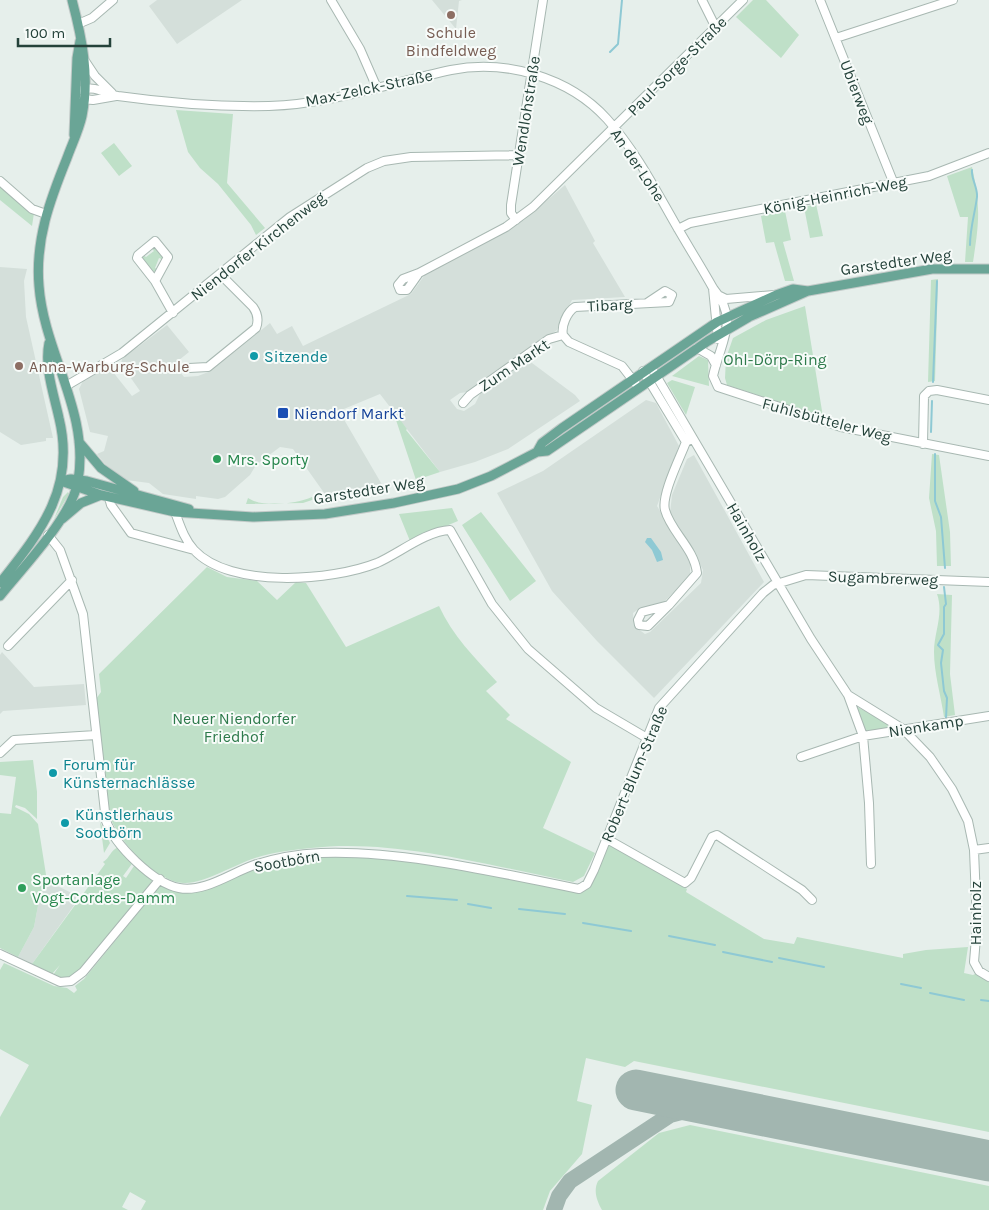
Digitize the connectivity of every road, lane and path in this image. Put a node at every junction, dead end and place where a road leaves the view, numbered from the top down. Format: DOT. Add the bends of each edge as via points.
graph roads {
  1 [pos="72,0"];
  2 [pos="113,0"];
  3 [pos="331,0"];
  4 [pos="543,0"];
  5 [pos="702,0"];
  6 [pos="743,0"];
  7 [pos="820,0"];
  8 [pos="953,0"];
  9 [pos="78,24"];
  10 [pos="716,28"];
  11 [pos="80,38"];
  12 [pos="836,38"];
  13 [pos="85,61"];
  14 [pos="532,73"];
  15 [pos="86,88"];
  16 [pos="377,88"];
  17 [pos="76,95"];
  18 [pos="116,96"];
  19 [pos="85,100"];
  20 [pos="615,129"];
  21 [pos="74,138"];
  22 [pos="989,154"];
  23 [pos="520,155"];
  24 [pos="0,181"];
  25 [pos="894,184"];
  26 [pos="46,214"];
  27 [pos="516,220"];
  28 [pos="678,229"];
  29 [pos="989,269"];
  30 [pos="419,273"];
  31 [pos="220,274"];
  32 [pos="155,281"];
  33 [pos="713,288"];
  34 [pos="808,291"];
  35 [pos="776,295"];
  36 [pos="720,296"];
  37 [pos="647,303"];
  38 [pos="173,313"];
  39 [pos="728,316"];
  40 [pos="717,322"];
  41 [pos="726,329"];
  42 [pos="718,334"];
  43 [pos="563,335"];
  44 [pos="50,343"];
  45 [pos="696,348"];
  46 [pos="719,352"];
  47 [pos="716,365"];
  48 [pos="189,368"];
  49 [pos="646,369"];
  50 [pos="632,378"];
  51 [pos="653,378"];
  52 [pos="66,386"];
  53 [pos="639,388"];
  54 [pos="989,400"];
  55 [pos="463,403"];
  56 [pos="689,441"];
  57 [pos="79,442"];
  58 [pos="923,444"];
  59 [pos="537,452"];
  60 [pos="989,456"];
  61 [pos="61,481"];
  62 [pos="77,483"];
  63 [pos="105,496"];
  64 [pos="140,496"];
  65 [pos="175,512"];
  66 [pos="198,512"];
  67 [pos="59,520"];
  68 [pos="48,535"];
  69 [pos="194,550"];
  70 [pos="72,580"];
  71 [pos="989,582"];
  72 [pos="0,583"];
  73 [pos="778,584"];
  74 [pos="0,596"];
  75 [pos="669,605"];
  76 [pos="8,646"];
  77 [pos="848,695"];
  78 [pos="989,716"];
  79 [pos="903,729"];
  80 [pos="96,735"];
  81 [pos="863,736"];
  82 [pos="647,738"];
  83 [pos="0,754"];
  84 [pos="801,757"];
  85 [pos="607,839"];
  86 [pos="989,848"];
  87 [pos="974,850"];
  88 [pos="871,864"];
  89 [pos="160,879"];
  90 [pos="584,886"];
  91 [pos="812,900"];
  92 [pos="0,954"];
  93 [pos="989,977"];
  1 -- 9 [label="main road"];
  2 -- 9 [label="street" via="92,18"];
  3 -- 16 [label="street" via="360,49"];
  4 -- 14 [label="street, Wendlohstraße"];
  5 -- 10 [label="street"];
  6 -- 10 [label="street, Paul-Sorge-Straße"];
  7 -- 12 [label="street, Ubierweg"];
  8 -- 12 [label="street"];
  9 -- 11 [label="main road"];
  10 -- 20 [label="street, Paul-Sorge-Straße"];
  11 -- 13 [label="main road"];
  11 -- 17 [label="main road"];
  12 -- 25 [label="street, Ubierweg"];
  13 -- 15 [label="main road"];
  13 -- 18 [label="street"];
  14 -- 16 [label="street, Max-Zelck-Straße" via="477,67"];
  14 -- 20 [label="street, An der Lohe" via="592,106"];
  14 -- 23 [label="street, Wendlohstraße"];
  15 -- 17 [label="street"];
  15 -- 18 [label="street, Max-Zelck-Straße"];
  15 -- 19 [label="main road"];
  16 -- 18 [label="street, Max-Zelck-Straße" via="322,101 266,106 208,105"];
  17 -- 19 [label="street"];
  17 -- 21 [label="main road"];
  18 -- 19 [label="street, Max-Zelck-Straße"];
  19 -- 21 [label="main road"];
  20 -- 27 [label="street, Paul-Sorge-Straße"];
  20 -- 28 [label="street, An der Lohe" via="639,160"];
  21 -- 26 [label="main road"];
  22 -- 25 [label="street, König-Heinrich-Weg" via="929,176"];
  23 -- 27 [label="street, Wendlohstraße" via="511,205"];
  23 -- 31 [label="street, Niendorfer Kirchenweg" via="411,157 381,162 307,205"];
  24 -- 26 [label="street" via="32,209"];
  25 -- 28 [label="street, König-Heinrich-Weg" via="690,223"];
  26 -- 44 [label="main road" via="40,247 39,287"];
  27 -- 30 [label="street, Paul-Sorge-Straße"];
  28 -- 33 [label="street, An der Lohe"];
  29 -- 34 [label="main road, Garstedter Weg" via="932,269"];
  31 -- 38 [label="street, Niendorfer Kirchenweg"];
  31 -- 48 [label="street" via="257,312 257,324 208,367"];
  32 -- 32 [label="street, Niendorfer Kirchenweg" via="168,257 155,241 137,258"];
  32 -- 38 [label="street, Niendorfer Kirchenweg"];
  33 -- 36 [label="street, An der Lohe"];
  33 -- 40 [label="street, An der Lohe"];
  34 -- 35 [label="main road, Garstedter Weg" via="793,289"];
  34 -- 41 [label="main road, Garstedter Weg"];
  35 -- 36 [label="street, Garstedter Weg"];
  35 -- 39 [label="main road, Garstedter Weg"];
  36 -- 39 [label="street, An der Lohe"];
  37 -- 43 [label="street, Tibarg" via="575,307 563,327"];
  38 -- 52 [label="street, Niendorfer Kirchenweg" via="122,353"];
  39 -- 40 [label="main road, Garstedter Weg"];
  39 -- 41 [label="street"];
  40 -- 42 [label="street, An der Lohe"];
  40 -- 49 [label="main road, Garstedter Weg"];
  41 -- 42 [label="main road, Garstedter Weg"];
  41 -- 46 [label="street, Fuhlsbütteler Weg"];
  42 -- 45 [label="main road, Garstedter Weg"];
  42 -- 46 [label="street, Fuhlsbütteler Weg"];
  43 -- 50 [label="street, Zum Markt" via="569,342 622,366"];
  43 -- 55 [label="street, Zum Markt" via="532,350"];
  44 -- 52 [label="main road"];
  44 -- 61 [label="main road" via="48,367 62,434"];
  45 -- 47 [label="street" via="711,356"];
  45 -- 51 [label="main road, Garstedter Weg"];
  46 -- 47 [label="street, Fuhlsbütteler Weg"];
  47 -- 58 [label="street, Fuhlsbütteler Weg" via="714,380 723,389 841,427"];
  49 -- 50 [label="main road, Garstedter Weg"];
  49 -- 51 [label="street, Hainholz"];
  50 -- 53 [label="street, Zum Markt"];
  50 -- 59 [label="main road, Garstedter Weg" via="542,443"];
  51 -- 53 [label="main road, Garstedter Weg"];
  51 -- 56 [label="street, Hainholz"];
  52 -- 57 [label="main road"];
  53 -- 59 [label="main road, Garstedter Weg" via="547,451"];
  54 -- 58 [label="street" via="929,391 924,396"];
  56 -- 73 [label="street, Hainholz"];
  56 -- 75 [label="street" via="666,494 664,508 692,556 696,573"];
  57 -- 62 [label="main road"];
  57 -- 64 [label="main road" via="101,468"];
  58 -- 60 [label="street, Fuhlsbütteler Weg"];
  59 -- 66 [label="main road, Garstedter Weg" via="458,489 394,504 289,516"];
  61 -- 62 [label="main road, Garstedter Weg"];
  61 -- 72 [label="main road" via="41,530"];
  62 -- 63 [label="main road, Garstedter Weg"];
  62 -- 64 [label="main road, Garstedter Weg"];
  62 -- 67 [label="main road"];
  63 -- 65 [label="main road, Garstedter Weg"];
  63 -- 67 [label="main road" via="81,503"];
  63 -- 69 [label="street" via="132,533"];
  64 -- 66 [label="main road, Garstedter Weg"];
  65 -- 66 [label="main road, Garstedter Weg"];
  65 -- 69 [label="street" via="185,538"];
  67 -- 68 [label="main road"];
  68 -- 70 [label="street, Sootbörn" via="59,548"];
  68 -- 74 [label="main road"];
  69 -- 82 [label="street" via="213,564 240,573 291,578 346,572 377,563 451,530 492,604 528,649 596,708"];
  70 -- 76 [label="street"];
  70 -- 80 [label="street, Sootbörn" via="83,614"];
  71 -- 73 [label="street, Sugambrerweg" via="806,575"];
  73 -- 77 [label="street, Hainholz"];
  73 -- 82 [label="street, Robert-Blum-Straße" via="763,593 658,708"];
  77 -- 79 [label="street, Hainholz"];
  77 -- 81 [label="street, Hainholz"];
  78 -- 79 [label="street, Nienkamp"];
  79 -- 81 [label="street, Nienkamp"];
  79 -- 87 [label="street, Hainholz" via="930,757 952,789 968,821"];
  80 -- 83 [label="street" via="14,740"];
  80 -- 89 [label="street, Sootbörn" via="104,812 109,830 122,848"];
  81 -- 84 [label="street, Nienkamp"];
  81 -- 88 [label="street, Hainholz" via="870,803"];
  82 -- 85 [label="street, Robert-Blum-Straße"];
  85 -- 90 [label="street, Robert-Blum-Straße"];
  85 -- 91 [label="street" via="685,883 712,837 717,835 802,890"];
  86 -- 87 [label="street"];
  87 -- 93 [label="street, Hainholz" via="978,925 974,962 979,971"];
  89 -- 90 [label="street, Sootbörn" via="179,888 194,888 273,860 320,853 389,857 483,870 579,889"];
  89 -- 92 [label="street" via="71,981 57,981"];
}
